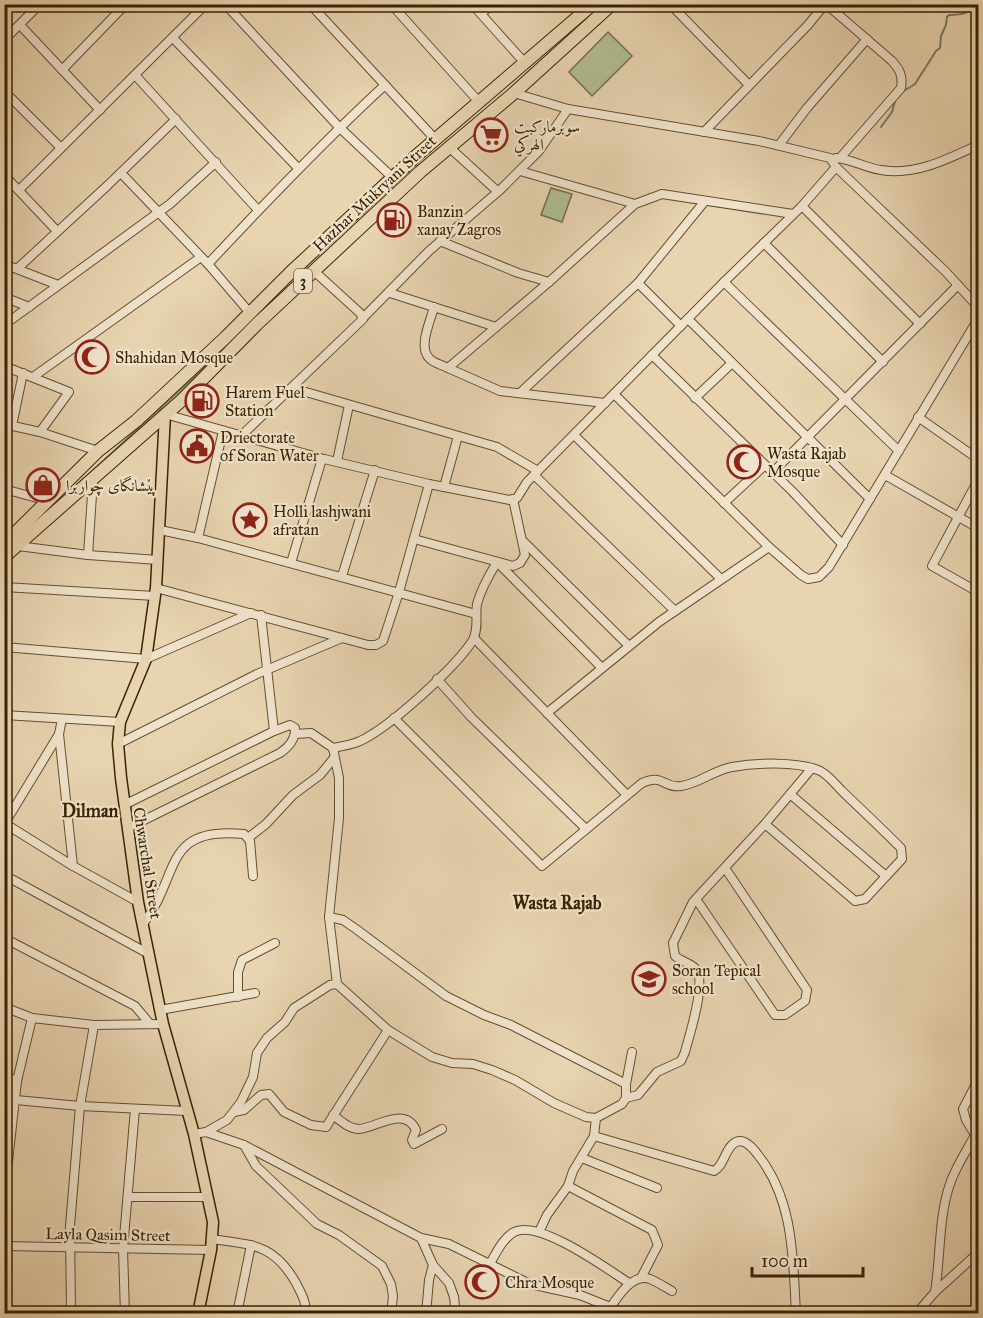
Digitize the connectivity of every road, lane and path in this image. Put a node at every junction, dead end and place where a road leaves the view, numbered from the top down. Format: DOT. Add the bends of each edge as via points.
graph roads {
  1 [pos="40,4"];
  2 [pos="126,4"];
  3 [pos="206,4"];
  4 [pos="225,4"];
  5 [pos="310,4"];
  6 [pos="391,4"];
  7 [pos="472,4"];
  8 [pos="492,4"];
  9 [pos="593,4"];
  10 [pos="670,4"];
  11 [pos="825,4"];
  12 [pos="606,6"];
  13 [pos="481,14"];
  14 [pos="20,25"];
  15 [pos="173,38"];
  16 [pos="867,39"];
  17 [pos="4,40"];
  18 [pos="524,62"];
  19 [pos="62,69"];
  20 [pos="135,75"];
  21 [pos="385,85"];
  22 [pos="749,85"];
  23 [pos="4,91"];
  24 [pos="514,93"];
  25 [pos="479,102"];
  26 [pos="568,109"];
  27 [pos="100,110"];
  28 [pos="176,119"];
  29 [pos="339,127"];
  30 [pos="704,132"];
  31 [pos="435,139"];
  32 [pos="978,145"];
  33 [pos="779,146"];
  34 [pos="60,147"];
  35 [pos="449,147"];
  36 [pos="835,161"];
  37 [pos="216,162"];
  38 [pos="298,168"];
  39 [pos="520,171"];
  40 [pos="121,173"];
  41 [pos="4,175"];
  42 [pos="393,178"];
  43 [pos="19,190"];
  44 [pos="500,190"];
  45 [pos="705,201"];
  46 [pos="635,204"];
  47 [pos="802,206"];
  48 [pos="258,210"];
  49 [pos="158,213"];
  50 [pos="793,214"];
  51 [pos="57,231"];
  52 [pos="440,241"];
  53 [pos="764,243"];
  54 [pos="204,260"];
  55 [pos="4,264"];
  56 [pos="18,268"];
  57 [pos="314,271"];
  58 [pos="291,272"];
  59 [pos="303,282"];
  60 [pos="549,282"];
  61 [pos="724,282"];
  62 [pos="638,283"];
  63 [pos="58,285"];
  64 [pos="958,285"];
  65 [pos="390,292"];
  66 [pos="4,297"];
  67 [pos="29,307"];
  68 [pos="434,307"];
  69 [pos="978,307"];
  70 [pos="250,313"];
  71 [pos="363,318"];
  72 [pos="688,319"];
  73 [pos="978,319"];
  74 [pos="920,324"];
  75 [pos="4,325"];
  76 [pos="681,326"];
  77 [pos="496,327"];
  78 [pos="651,355"];
  79 [pos="884,362"];
  80 [pos="732,363"];
  81 [pos="4,366"];
  82 [pos="448,368"];
  83 [pos="23,373"];
  84 [pos="33,377"];
  85 [pos="292,388"];
  86 [pos="520,393"];
  87 [pos="614,394"];
  88 [pos="695,398"];
  89 [pos="846,400"];
  90 [pos="605,403"];
  91 [pos="349,405"];
  92 [pos="165,414"];
  93 [pos="918,417"];
  94 [pos="8,425"];
  95 [pos="223,431"];
  96 [pos="40,432"];
  97 [pos="242,435"];
  98 [pos="574,435"];
  99 [pos="458,436"];
  100 [pos="808,438"];
  101 [pos="98,451"];
  102 [pos="899,451"];
  103 [pos="324,459"];
  104 [pos="978,459"];
  105 [pos="337,461"];
  106 [pos="765,465"];
  107 [pos="375,470"];
  108 [pos="773,472"];
  109 [pos="536,473"];
  110 [pos="885,475"];
  111 [pos="93,480"];
  112 [pos="978,480"];
  113 [pos="429,484"];
  114 [pos="444,487"];
  115 [pos="4,489"];
  116 [pos="513,499"];
  117 [pos="870,499"];
  118 [pos="48,501"];
  119 [pos="724,503"];
  120 [pos="958,516"];
  121 [pos="978,528"];
  122 [pos="160,530"];
  123 [pos="198,538"];
  124 [pos="414,538"];
  125 [pos="523,541"];
  126 [pos="4,544"];
  127 [pos="843,545"];
  128 [pos="18,546"];
  129 [pos="769,547"];
  130 [pos="88,555"];
  131 [pos="4,557"];
  132 [pos="158,560"];
  133 [pos="497,562"];
  134 [pos="291,563"];
  135 [pos="342,576"];
  136 [pos="722,579"];
  137 [pos="4,587"];
  138 [pos="156,592"];
  139 [pos="399,592"];
  140 [pos="978,592"];
  141 [pos="675,611"];
  142 [pos="256,614"];
  143 [pos="476,614"];
  144 [pos="342,637"];
  145 [pos="474,638"];
  146 [pos="629,646"];
  147 [pos="4,647"];
  148 [pos="978,654"];
  149 [pos="146,659"];
  150 [pos="978,659"];
  151 [pos="602,668"];
  152 [pos="266,670"];
  153 [pos="437,679"];
  154 [pos="547,713"];
  155 [pos="4,715"];
  156 [pos="394,718"];
  157 [pos="62,720"];
  158 [pos="120,722"];
  159 [pos="274,731"];
  160 [pos="59,734"];
  161 [pos="295,734"];
  162 [pos="118,744"];
  163 [pos="333,748"];
  164 [pos="334,758"];
  165 [pos="812,768"];
  166 [pos="790,794"];
  167 [pos="627,795"];
  168 [pos="124,805"];
  169 [pos="5,823"];
  170 [pos="765,824"];
  171 [pos="128,828"];
  172 [pos="586,829"];
  173 [pos="248,838"];
  174 [pos="73,866"];
  175 [pos="725,868"];
  176 [pos="4,875"];
  177 [pos="253,876"];
  178 [pos="886,876"];
  179 [pos="696,899"];
  180 [pos="138,902"];
  181 [pos="329,917"];
  182 [pos="142,924"];
  183 [pos="4,938"];
  184 [pos="275,943"];
  185 [pos="149,954"];
  186 [pos="337,984"];
  187 [pos="255,993"];
  188 [pos="238,997"];
  189 [pos="4,1007"];
  190 [pos="160,1010"];
  191 [pos="32,1018"];
  192 [pos="150,1024"];
  193 [pos="163,1024"];
  194 [pos="94,1025"];
  195 [pos="388,1030"];
  196 [pos="632,1052"];
  197 [pos="4,1076"];
  198 [pos="978,1080"];
  199 [pos="17,1081"];
  200 [pos="626,1084"];
  201 [pos="626,1098"];
  202 [pos="16,1100"];
  203 [pos="80,1106"];
  204 [pos="135,1109"];
  205 [pos="187,1111"];
  206 [pos="234,1112"];
  207 [pos="333,1115"];
  208 [pos="596,1118"];
  209 [pos="442,1129"];
  210 [pos="206,1132"];
  211 [pos="194,1134"];
  212 [pos="594,1136"];
  213 [pos="977,1138"];
  214 [pos="244,1144"];
  215 [pos="582,1158"];
  216 [pos="5,1179"];
  217 [pos="568,1186"];
  218 [pos="657,1188"];
  219 [pos="128,1197"];
  220 [pos="208,1197"];
  221 [pos="539,1232"];
  222 [pos="421,1238"];
  223 [pos="212,1245"];
  224 [pos="251,1245"];
  225 [pos="6,1246"];
  226 [pos="71,1248"];
  227 [pos="123,1249"];
  228 [pos="978,1253"];
  229 [pos="433,1265"];
  230 [pos="489,1265"];
  231 [pos="641,1278"];
  232 [pos="629,1283"];
  233 [pos="672,1291"];
  234 [pos="935,1292"];
  235 [pos="608,1310"];
  236 [pos="5,1314"];
  237 [pos="71,1314"];
  238 [pos="125,1314"];
  239 [pos="198,1314"];
  240 [pos="237,1314"];
  241 [pos="305,1314"];
  242 [pos="391,1314"];
  243 [pos="426,1314"];
  244 [pos="456,1314"];
  245 [pos="796,1314"];
  246 [pos="916,1314"];
  1 -- 14 [label="street"];
  2 -- 19 [label="street"];
  3 -- 15 [label="street"];
  4 -- 29 [label="street"];
  5 -- 21 [label="street"];
  6 -- 25 [label="street"];
  7 -- 13 [label="street"];
  8 -- 13 [label="street"];
  9 -- 18 [label="highway, Hazhar Mukryani Street / 3"];
  10 -- 22 [label="street"];
  11 -- 16 [label="street"];
  11 -- 22 [label="street"];
  12 -- 24 [label="highway, Hazhar Mukryani Street / 3"];
  13 -- 18 [label="street"];
  14 -- 17 [label="street"];
  14 -- 19 [label="street"];
  15 -- 20 [label="street"];
  15 -- 38 [label="street"];
  16 -- 33 [label="street"];
  16 -- 36 [label="street" via="900,71 901,88"];
  18 -- 25 [label="highway, Hazhar Mukryani Street / 3"];
  19 -- 27 [label="street"];
  20 -- 27 [label="street"];
  20 -- 28 [label="street"];
  21 -- 29 [label="street"];
  21 -- 31 [label="street"];
  22 -- 30 [label="street"];
  23 -- 34 [label="street"];
  24 -- 26 [label="street"];
  24 -- 35 [label="highway, Hazhar Mukryani Street / 3"];
  25 -- 31 [label="highway, Hazhar Mukryani Street / 3"];
  26 -- 30 [label="street"];
  26 -- 39 [label="street"];
  27 -- 34 [label="street"];
  28 -- 37 [label="street"];
  28 -- 40 [label="street"];
  29 -- 38 [label="street"];
  29 -- 42 [label="street"];
  30 -- 33 [label="street"];
  31 -- 42 [label="highway, Hazhar Mukryani Street / 3"];
  32 -- 36 [label="street" via="910,170 880,170"];
  33 -- 36 [label="street"];
  34 -- 43 [label="street"];
  35 -- 44 [label="street"];
  35 -- 57 [label="highway, Hazhar Mukryani Street / 3"];
  36 -- 47 [label="street"];
  36 -- 64 [label="street"];
  37 -- 48 [label="street"];
  37 -- 49 [label="street"];
  38 -- 48 [label="street"];
  39 -- 44 [label="street"];
  39 -- 46 [label="street"];
  40 -- 49 [label="street"];
  40 -- 51 [label="street"];
  41 -- 43 [label="street"];
  42 -- 58 [label="highway, Hazhar Mukryani Street / 3"];
  43 -- 51 [label="street"];
  44 -- 52 [label="street"];
  45 -- 46 [label="street" via="662,194"];
  45 -- 50 [label="street"];
  45 -- 62 [label="street"];
  46 -- 60 [label="street"];
  47 -- 50 [label="street"];
  47 -- 74 [label="street"];
  48 -- 54 [label="street"];
  49 -- 54 [label="street"];
  49 -- 63 [label="street"];
  50 -- 53 [label="street"];
  51 -- 56 [label="street"];
  52 -- 60 [label="street"];
  52 -- 65 [label="street"];
  53 -- 61 [label="street"];
  53 -- 79 [label="street"];
  54 -- 70 [label="street"];
  54 -- 84 [label="street"];
  55 -- 56 [label="street"];
  56 -- 63 [label="street"];
  57 -- 59 [label="highway, Hazhar Mukryani Street / 3"];
  57 -- 71 [label="street"];
  58 -- 59 [label="highway"];
  58 -- 70 [label="highway, Hazhar Mukryani Street / 3"];
  59 -- 92 [label="highway, Hazhar Mukryani Street / 3"];
  60 -- 77 [label="street"];
  61 -- 72 [label="street"];
  61 -- 89 [label="street"];
  62 -- 76 [label="street"];
  62 -- 86 [label="street"];
  63 -- 67 [label="street"];
  64 -- 69 [label="street"];
  64 -- 74 [label="street"];
  65 -- 68 [label="street"];
  65 -- 71 [label="street"];
  66 -- 67 [label="street"];
  67 -- 75 [label="street"];
  68 -- 77 [label="street"];
  68 -- 82 [label="street" via="425,352 429,359"];
  70 -- 101 [label="highway, Hazhar Mukryani Street / 3" via="136,421"];
  71 -- 85 [label="street"];
  72 -- 76 [label="street"];
  72 -- 80 [label="street"];
  73 -- 93 [label="street"];
  74 -- 79 [label="street"];
  76 -- 78 [label="street"];
  77 -- 82 [label="street"];
  78 -- 87 [label="street"];
  78 -- 88 [label="street"];
  79 -- 89 [label="street"];
  80 -- 88 [label="street"];
  80 -- 100 [label="street"];
  81 -- 83 [label="street"];
  82 -- 86 [label="street" via="500,391"];
  83 -- 84 [label="street"];
  83 -- 94 [label="street"];
  84 -- 96 [label="street" via="69,393"];
  85 -- 91 [label="street"];
  85 -- 97 [label="street"];
  86 -- 90 [label="street"];
  87 -- 90 [label="street"];
  87 -- 119 [label="street"];
  88 -- 106 [label="street"];
  89 -- 100 [label="street"];
  89 -- 102 [label="street"];
  90 -- 98 [label="street"];
  91 -- 99 [label="street"];
  91 -- 105 [label="street"];
  92 -- 95 [label="street"];
  92 -- 111 [label="highway, Hazhar Mukryani Street / 3"];
  92 -- 122 [label="main road, Chwarchal Street"];
  93 -- 102 [label="street"];
  93 -- 104 [label="street"];
  94 -- 96 [label="street"];
  95 -- 97 [label="street"];
  95 -- 123 [label="street"];
  96 -- 101 [label="street"];
  97 -- 103 [label="street"];
  98 -- 109 [label="street"];
  98 -- 136 [label="street"];
  99 -- 109 [label="street" via="497,447"];
  99 -- 114 [label="street"];
  100 -- 108 [label="street"];
  100 -- 117 [label="street"];
  101 -- 118 [label="highway, Hazhar Mukryani Street / 3"];
  102 -- 110 [label="street"];
  103 -- 105 [label="street"];
  103 -- 134 [label="street"];
  105 -- 107 [label="street"];
  106 -- 108 [label="street"];
  106 -- 119 [label="street"];
  107 -- 113 [label="street"];
  107 -- 135 [label="street"];
  108 -- 127 [label="street"];
  109 -- 116 [label="street"];
  109 -- 141 [label="street"];
  110 -- 117 [label="street"];
  110 -- 120 [label="street"];
  111 -- 128 [label="highway, Hazhar Mukryani Street / 3"];
  111 -- 130 [label="street"];
  112 -- 120 [label="street"];
  113 -- 114 [label="street"];
  113 -- 124 [label="street"];
  114 -- 116 [label="street"];
  115 -- 118 [label="street"];
  116 -- 125 [label="street"];
  117 -- 127 [label="street"];
  118 -- 126 [label="highway, Hazhar Mukryani Street / 3"];
  119 -- 129 [label="street"];
  120 -- 121 [label="street"];
  120 -- 140 [label="street" via="932,566"];
  122 -- 123 [label="street"];
  122 -- 132 [label="main road, Chwarchal Street"];
  123 -- 134 [label="street"];
  124 -- 133 [label="street"];
  124 -- 139 [label="street"];
  125 -- 133 [label="street" via="525,555 520,563 513,566"];
  125 -- 146 [label="street"];
  127 -- 129 [label="street" via="819,577 808,579"];
  128 -- 130 [label="street"];
  128 -- 131 [label="highway, Hazhar Mukryani Street / 3"];
  129 -- 136 [label="street"];
  130 -- 132 [label="street"];
  132 -- 138 [label="main road, Chwarchal Street"];
  133 -- 143 [label="street" via="486,580"];
  133 -- 151 [label="street"];
  134 -- 135 [label="street"];
  135 -- 139 [label="street"];
  136 -- 141 [label="street"];
  137 -- 138 [label="street"];
  138 -- 142 [label="street"];
  138 -- 149 [label="main road, Chwarchal Street"];
  139 -- 143 [label="street"];
  139 -- 144 [label="street" via="383,641 368,645"];
  141 -- 146 [label="street"];
  142 -- 144 [label="street"];
  142 -- 149 [label="street"];
  142 -- 152 [label="street"];
  143 -- 145 [label="street"];
  144 -- 152 [label="street"];
  145 -- 153 [label="street"];
  145 -- 154 [label="street"];
  146 -- 151 [label="street"];
  147 -- 149 [label="street"];
  148 -- 150 [label="street"];
  149 -- 158 [label="main road, Chwarchal Street"];
  151 -- 154 [label="street"];
  152 -- 159 [label="street"];
  152 -- 162 [label="street"];
  153 -- 156 [label="street"];
  153 -- 172 [label="street"];
  154 -- 167 [label="street"];
  155 -- 157 [label="street"];
  156 -- 163 [label="street" via="358,742"];
  156 -- 172 [label="street" via="542,866"];
  157 -- 158 [label="street"];
  157 -- 160 [label="street"];
  158 -- 162 [label="main road, Chwarchal Street"];
  159 -- 161 [label="street" via="290,725 294,726"];
  159 -- 168 [label="street"];
  160 -- 169 [label="street"];
  160 -- 174 [label="street"];
  161 -- 163 [label="street" via="311,733"];
  161 -- 171 [label="street" via="280,753"];
  162 -- 168 [label="main road, Chwarchal Street"];
  163 -- 164 [label="street"];
  164 -- 173 [label="street"];
  164 -- 181 [label="street" via="339,778 338,828"];
  165 -- 166 [label="street"];
  165 -- 167 [label="street" via="756,764 730,767 682,786 651,779"];
  165 -- 178 [label="street" via="821,770 901,848 902,859"];
  166 -- 170 [label="street"];
  166 -- 178 [label="street"];
  167 -- 172 [label="street"];
  168 -- 171 [label="main road, Chwarchal Street"];
  169 -- 174 [label="street"];
  170 -- 175 [label="street"];
  170 -- 178 [label="street" via="855,902 865,899"];
  171 -- 180 [label="main road, Chwarchal Street"];
  173 -- 177 [label="street"];
  173 -- 182 [label="street" via="244,834 213,833 188,843 170,868 155,908"];
  174 -- 180 [label="street"];
  175 -- 179 [label="street"];
  175 -- 179 [label="street" via="807,990 805,1001 785,1015 775,1015"];
  176 -- 185 [label="street"];
  179 -- 201 [label="street" via="673,943 675,956 695,968 699,975 700,987 685,1052 681,1060 657,1072 638,1095"];
  180 -- 182 [label="main road, Chwarchal Street"];
  181 -- 186 [label="street"];
  181 -- 200 [label="street" via="343,920 446,996 511,1024"];
  182 -- 185 [label="main road, Chwarchal Street"];
  183 -- 192 [label="street" via="135,1006"];
  184 -- 188 [label="street" via="242,960"];
  185 -- 190 [label="main road, Chwarchal Street"];
  186 -- 195 [label="street"];
  186 -- 206 [label="street" via="294,1008 260,1046 249,1087"];
  187 -- 188 [label="street"];
  188 -- 190 [label="street"];
  189 -- 191 [label="street"];
  190 -- 193 [label="main road, Chwarchal Street"];
  191 -- 194 [label="street"];
  191 -- 199 [label="street"];
  192 -- 193 [label="street"];
  192 -- 194 [label="street"];
  193 -- 205 [label="main road, Chwarchal Street"];
  194 -- 203 [label="street"];
  195 -- 207 [label="street"];
  195 -- 208 [label="street" via="432,1057 492,1070 572,1111"];
  196 -- 200 [label="street"];
  197 -- 199 [label="street"];
  198 -- 213 [label="street" via="963,1109"];
  199 -- 202 [label="street"];
  200 -- 201 [label="street"];
  201 -- 208 [label="street"];
  202 -- 203 [label="street"];
  202 -- 216 [label="street"];
  203 -- 204 [label="street"];
  203 -- 226 [label="street"];
  204 -- 205 [label="street"];
  204 -- 219 [label="street"];
  205 -- 211 [label="main road, Chwarchal Street"];
  206 -- 207 [label="street" via="269,1094 284,1112 311,1125 326,1127"];
  206 -- 210 [label="street"];
  207 -- 209 [label="street" via="358,1129 388,1119 407,1121 416,1130 414,1144"];
  208 -- 212 [label="street"];
  210 -- 211 [label="street"];
  210 -- 214 [label="street"];
  211 -- 220 [label="main road, Chwarchal Street"];
  212 -- 215 [label="street"];
  212 -- 245 [label="street" via="714,1171 721,1167 736,1142 751,1146 771,1171 785,1208 793,1249"];
  213 -- 234 [label="street" via="951,1182 941,1227"];
  214 -- 222 [label="street"];
  214 -- 242 [label="street" via="256,1166 316,1224 339,1235 382,1266 391,1284"];
  215 -- 217 [label="street"];
  215 -- 218 [label="street"];
  216 -- 225 [label="street"];
  217 -- 221 [label="street"];
  217 -- 231 [label="street" via="651,1230 658,1245"];
  219 -- 220 [label="street"];
  219 -- 227 [label="street"];
  220 -- 223 [label="main road, Chwarchal Street"];
  221 -- 230 [label="street" via="514,1232"];
  221 -- 232 [label="street" via="558,1239"];
  222 -- 229 [label="street"];
  222 -- 230 [label="street" via="449,1244"];
  223 -- 224 [label="street, Layla Qasim Street"];
  223 -- 227 [label="street, Layla Qasim Street"];
  223 -- 239 [label="main road, Chwarchal Street"];
  224 -- 240 [label="street"];
  224 -- 241 [label="street, Layla Qasim Street" via="268,1250 285,1264 303,1296"];
  225 -- 226 [label="street, Layla Qasim Street"];
  225 -- 236 [label="street"];
  226 -- 227 [label="street, Layla Qasim Street"];
  226 -- 237 [label="street"];
  227 -- 238 [label="street"];
  228 -- 234 [label="street"];
  229 -- 243 [label="street"];
  229 -- 244 [label="street" via="449,1283"];
  230 -- 235 [label="street" via="530,1284 580,1295"];
  231 -- 232 [label="street"];
  231 -- 233 [label="street"];
  232 -- 235 [label="street"];
  234 -- 246 [label="street"];
}
